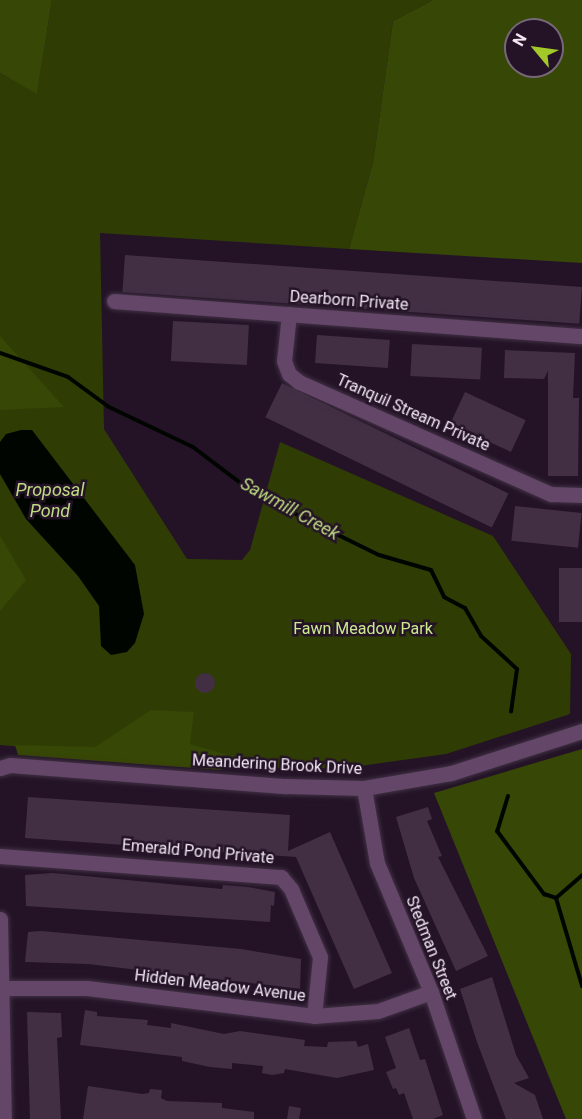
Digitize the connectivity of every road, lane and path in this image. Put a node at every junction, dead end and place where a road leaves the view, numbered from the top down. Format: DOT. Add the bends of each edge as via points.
graph roads {
  1 [pos="114,301"];
  2 [pos="289,314"];
  3 [pos="582,336"];
  4 [pos="582,495"];
  5 [pos="582,731"];
  6 [pos="0,768"];
  7 [pos="364,788"];
  8 [pos="0,856"];
  9 [pos="0,919"];
  10 [pos="2,988"];
  11 [pos="431,992"];
  12 [pos="314,1016"];
  13 [pos="4,1119"];
  14 [pos="474,1119"];
  1 -- 2 [label="street, Dearborn Private"];
  2 -- 3 [label="street, Dearborn Private"];
  2 -- 4 [label="street, Tranquil Stream Private" via="284,361 289,374 299,382 551,494"];
  5 -- 7 [label="street, Meandering Brook Drive" via="479,766"];
  6 -- 7 [label="street, Meandering Brook Drive" via="10,765 286,786"];
  7 -- 11 [label="street, Stedman Street" via="377,863"];
  8 -- 12 [label="street, Emerald Pond Private" via="281,877 291,889 320,957"];
  9 -- 10 [label="street"];
  10 -- 12 [label="street, Hidden Meadow Avenue" via="87,988"];
  10 -- 13 [label="street"];
  11 -- 12 [label="street, Hidden Meadow Avenue" via="378,1011"];
  11 -- 14 [label="street, Stedman Street"];
}
